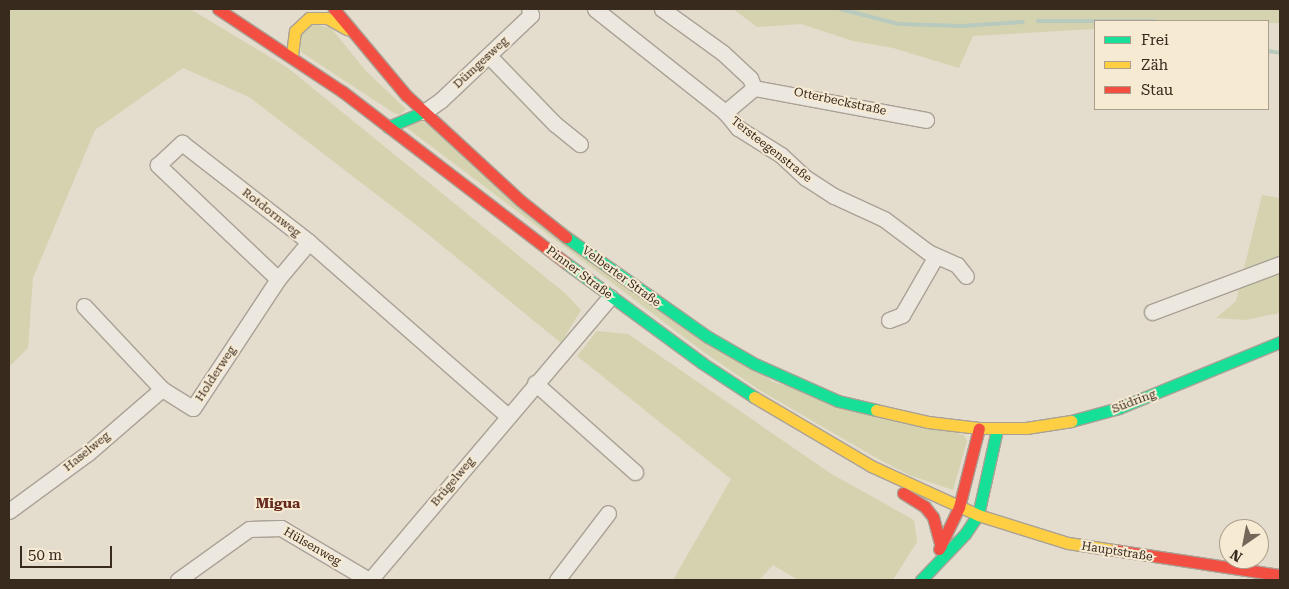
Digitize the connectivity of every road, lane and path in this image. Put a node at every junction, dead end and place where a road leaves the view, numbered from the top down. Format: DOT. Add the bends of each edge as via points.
graph roads {
  1 [pos="218,9"];
  2 [pos="334,9"];
  3 [pos="595,9"];
  4 [pos="662,9"];
  5 [pos="533,11"];
  6 [pos="352,32"];
  7 [pos="292,55"];
  8 [pos="489,56"];
  9 [pos="754,88"];
  10 [pos="424,112"];
  11 [pos="725,112"];
  12 [pos="926,120"];
  13 [pos="388,126"];
  14 [pos="580,144"];
  15 [pos="309,242"];
  16 [pos="936,256"];
  17 [pos="1280,264"];
  18 [pos="966,276"];
  19 [pos="278,279"];
  20 [pos="610,297"];
  21 [pos="84,306"];
  22 [pos="1152,312"];
  23 [pos="889,320"];
  24 [pos="1280,342"];
  25 [pos="535,383"];
  26 [pos="162,389"];
  27 [pos="768,406"];
  28 [pos="508,416"];
  29 [pos="979,428"];
  30 [pos="997,429"];
  31 [pos="635,472"];
  32 [pos="959,507"];
  33 [pos="9,511"];
  34 [pos="608,513"];
  35 [pos="978,515"];
  36 [pos="941,546"];
  37 [pos="933,566"];
  38 [pos="1280,575"];
  39 [pos="178,580"];
  40 [pos="370,580"];
  41 [pos="556,580"];
  42 [pos="921,580"];
  1 -- 7 [label="street, Pinner Straße"];
  2 -- 6 [label="street, Velberter Straße"];
  3 -- 11 [label="street, Tersteegenstraße"];
  4 -- 9 [label="street" via="742,68"];
  5 -- 8 [label="street, Dümgesweg"];
  6 -- 7 [label="street" via="327,18 308,18 295,31"];
  6 -- 10 [label="street, Velberter Straße"];
  7 -- 13 [label="street, Pinner Straße"];
  8 -- 10 [label="street, Dümgesweg" via="442,100"];
  8 -- 14 [label="street" via="555,124"];
  9 -- 11 [label="street"];
  9 -- 12 [label="street, Otterbeckstraße" via="769,88"];
  10 -- 13 [label="street"];
  10 -- 29 [label="street, Velberter Straße" via="514,195 570,240 638,290 756,364 838,401 910,418"];
  11 -- 16 [label="street, Tersteegenstraße" via="738,128 781,155 806,178 838,198 884,219"];
  13 -- 20 [label="street, Pinner Straße"];
  15 -- 19 [label="street, Holderweg"];
  15 -- 19 [label="street, Rotdornweg" via="182,143 158,166"];
  15 -- 28 [label="street, Rotdornweg"];
  16 -- 18 [label="street, Tersteegenstraße" via="957,264"];
  16 -- 23 [label="street" via="902,315"];
  17 -- 22 [label="street"];
  19 -- 26 [label="street, Holderweg" via="193,408"];
  20 -- 25 [label="street, Brügelweg"];
  20 -- 27 [label="street, Pinner Straße"];
  21 -- 26 [label="street, Holderweg"];
  24 -- 30 [label="street, Südring" via="1119,408 1053,424"];
  25 -- 28 [label="street, Brügelweg"];
  25 -- 31 [label="street"];
  26 -- 33 [label="street, Haselweg" via="88,452"];
  27 -- 32 [label="street, Pinner Straße" via="871,466"];
  27 -- 36 [label="street" via="784,425 812,446 925,507 933,517"];
  28 -- 40 [label="street, Brügelweg"];
  29 -- 30 [label="street, Südring"];
  29 -- 32 [label="street"];
  30 -- 35 [label="street"];
  32 -- 35 [label="street, Hauptstraße"];
  32 -- 36 [label="street"];
  34 -- 41 [label="street"];
  35 -- 37 [label="street" via="965,534"];
  35 -- 38 [label="street, Hauptstraße" via="1086,547"];
  36 -- 37 [label="street"];
  37 -- 42 [label="street"];
  39 -- 40 [label="street, Hülsenweg" via="249,529 282,528"];
}
